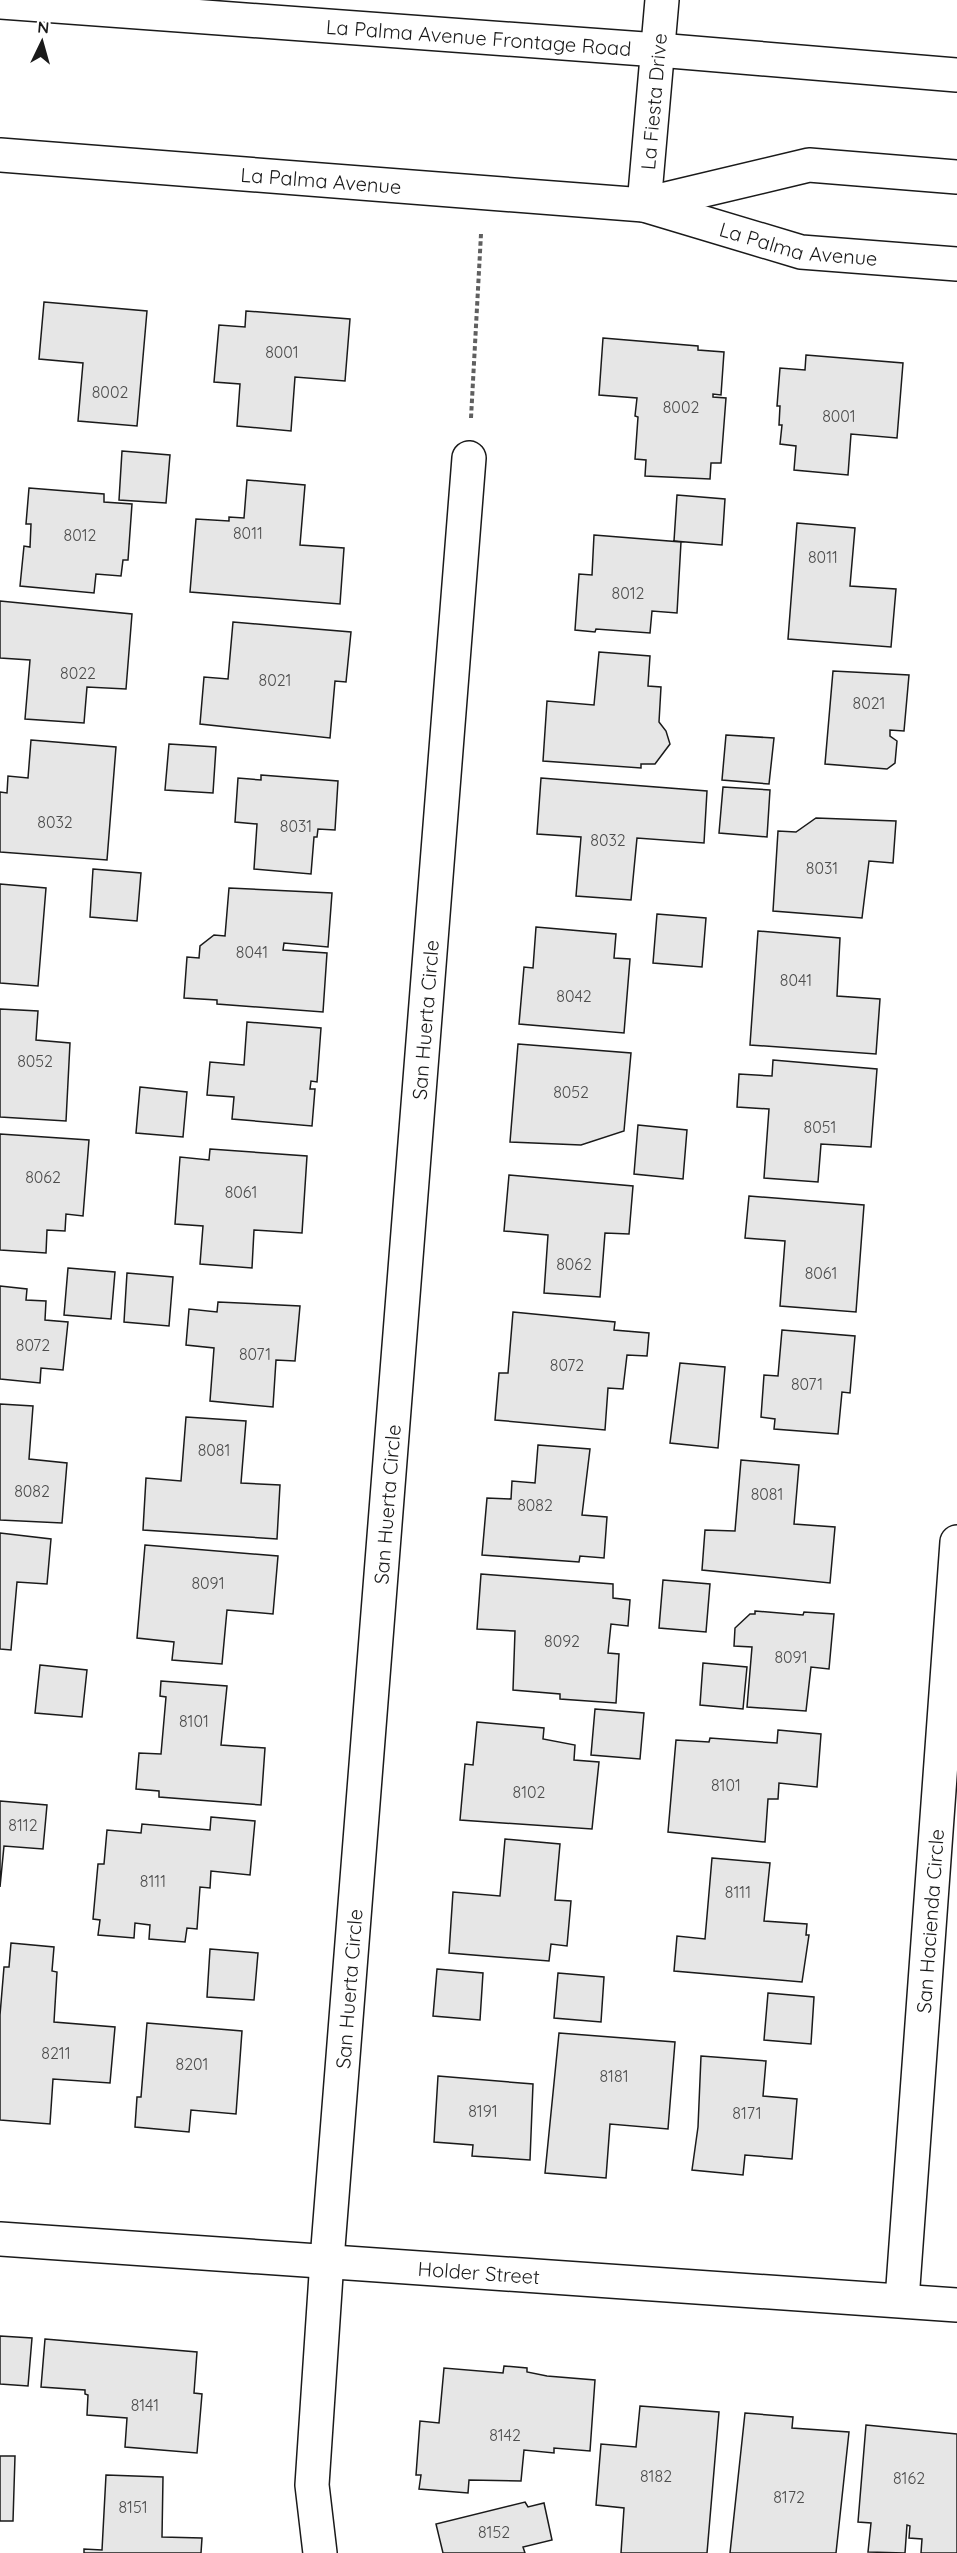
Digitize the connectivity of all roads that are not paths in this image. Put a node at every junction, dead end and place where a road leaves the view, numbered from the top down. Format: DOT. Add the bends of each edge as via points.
graph roads {
  1 [pos="662,0"];
  2 [pos="0,2"];
  3 [pos="658,50"];
  4 [pos="957,75"];
  5 [pos="0,155"];
  6 [pos="957,177"];
  7 [pos="644,204"];
  8 [pos="957,264"];
  9 [pos="469,458"];
  10 [pos="957,1542"];
  11 [pos="0,2239"];
  12 [pos="327,2260"];
  13 [pos="902,2300"];
  14 [pos="957,2305"];
  15 [pos="320,2553"];
  1 -- 3 [label="street, La Fiesta Drive"];
  2 -- 3 [label="street, La Palma Avenue Frontage Road"];
  3 -- 4 [label="street, La Palma Avenue Frontage Road"];
  3 -- 7 [label="street, La Fiesta Drive"];
  5 -- 7 [label="street, La Palma Avenue"];
  6 -- 7 [label="street, La Palma Avenue" via="809,165"];
  7 -- 8 [label="street, La Palma Avenue" via="801,252"];
  9 -- 12 [label="street, San Huerta Circle"];
  10 -- 13 [label="street, San Hacienda Circle"];
  11 -- 12 [label="street, Holder Street"];
  12 -- 13 [label="street, Holder Street"];
  12 -- 15 [label="street, San Huerta Circle" via="312,2485"];
  13 -- 14 [label="street, Holder Street"];
}
